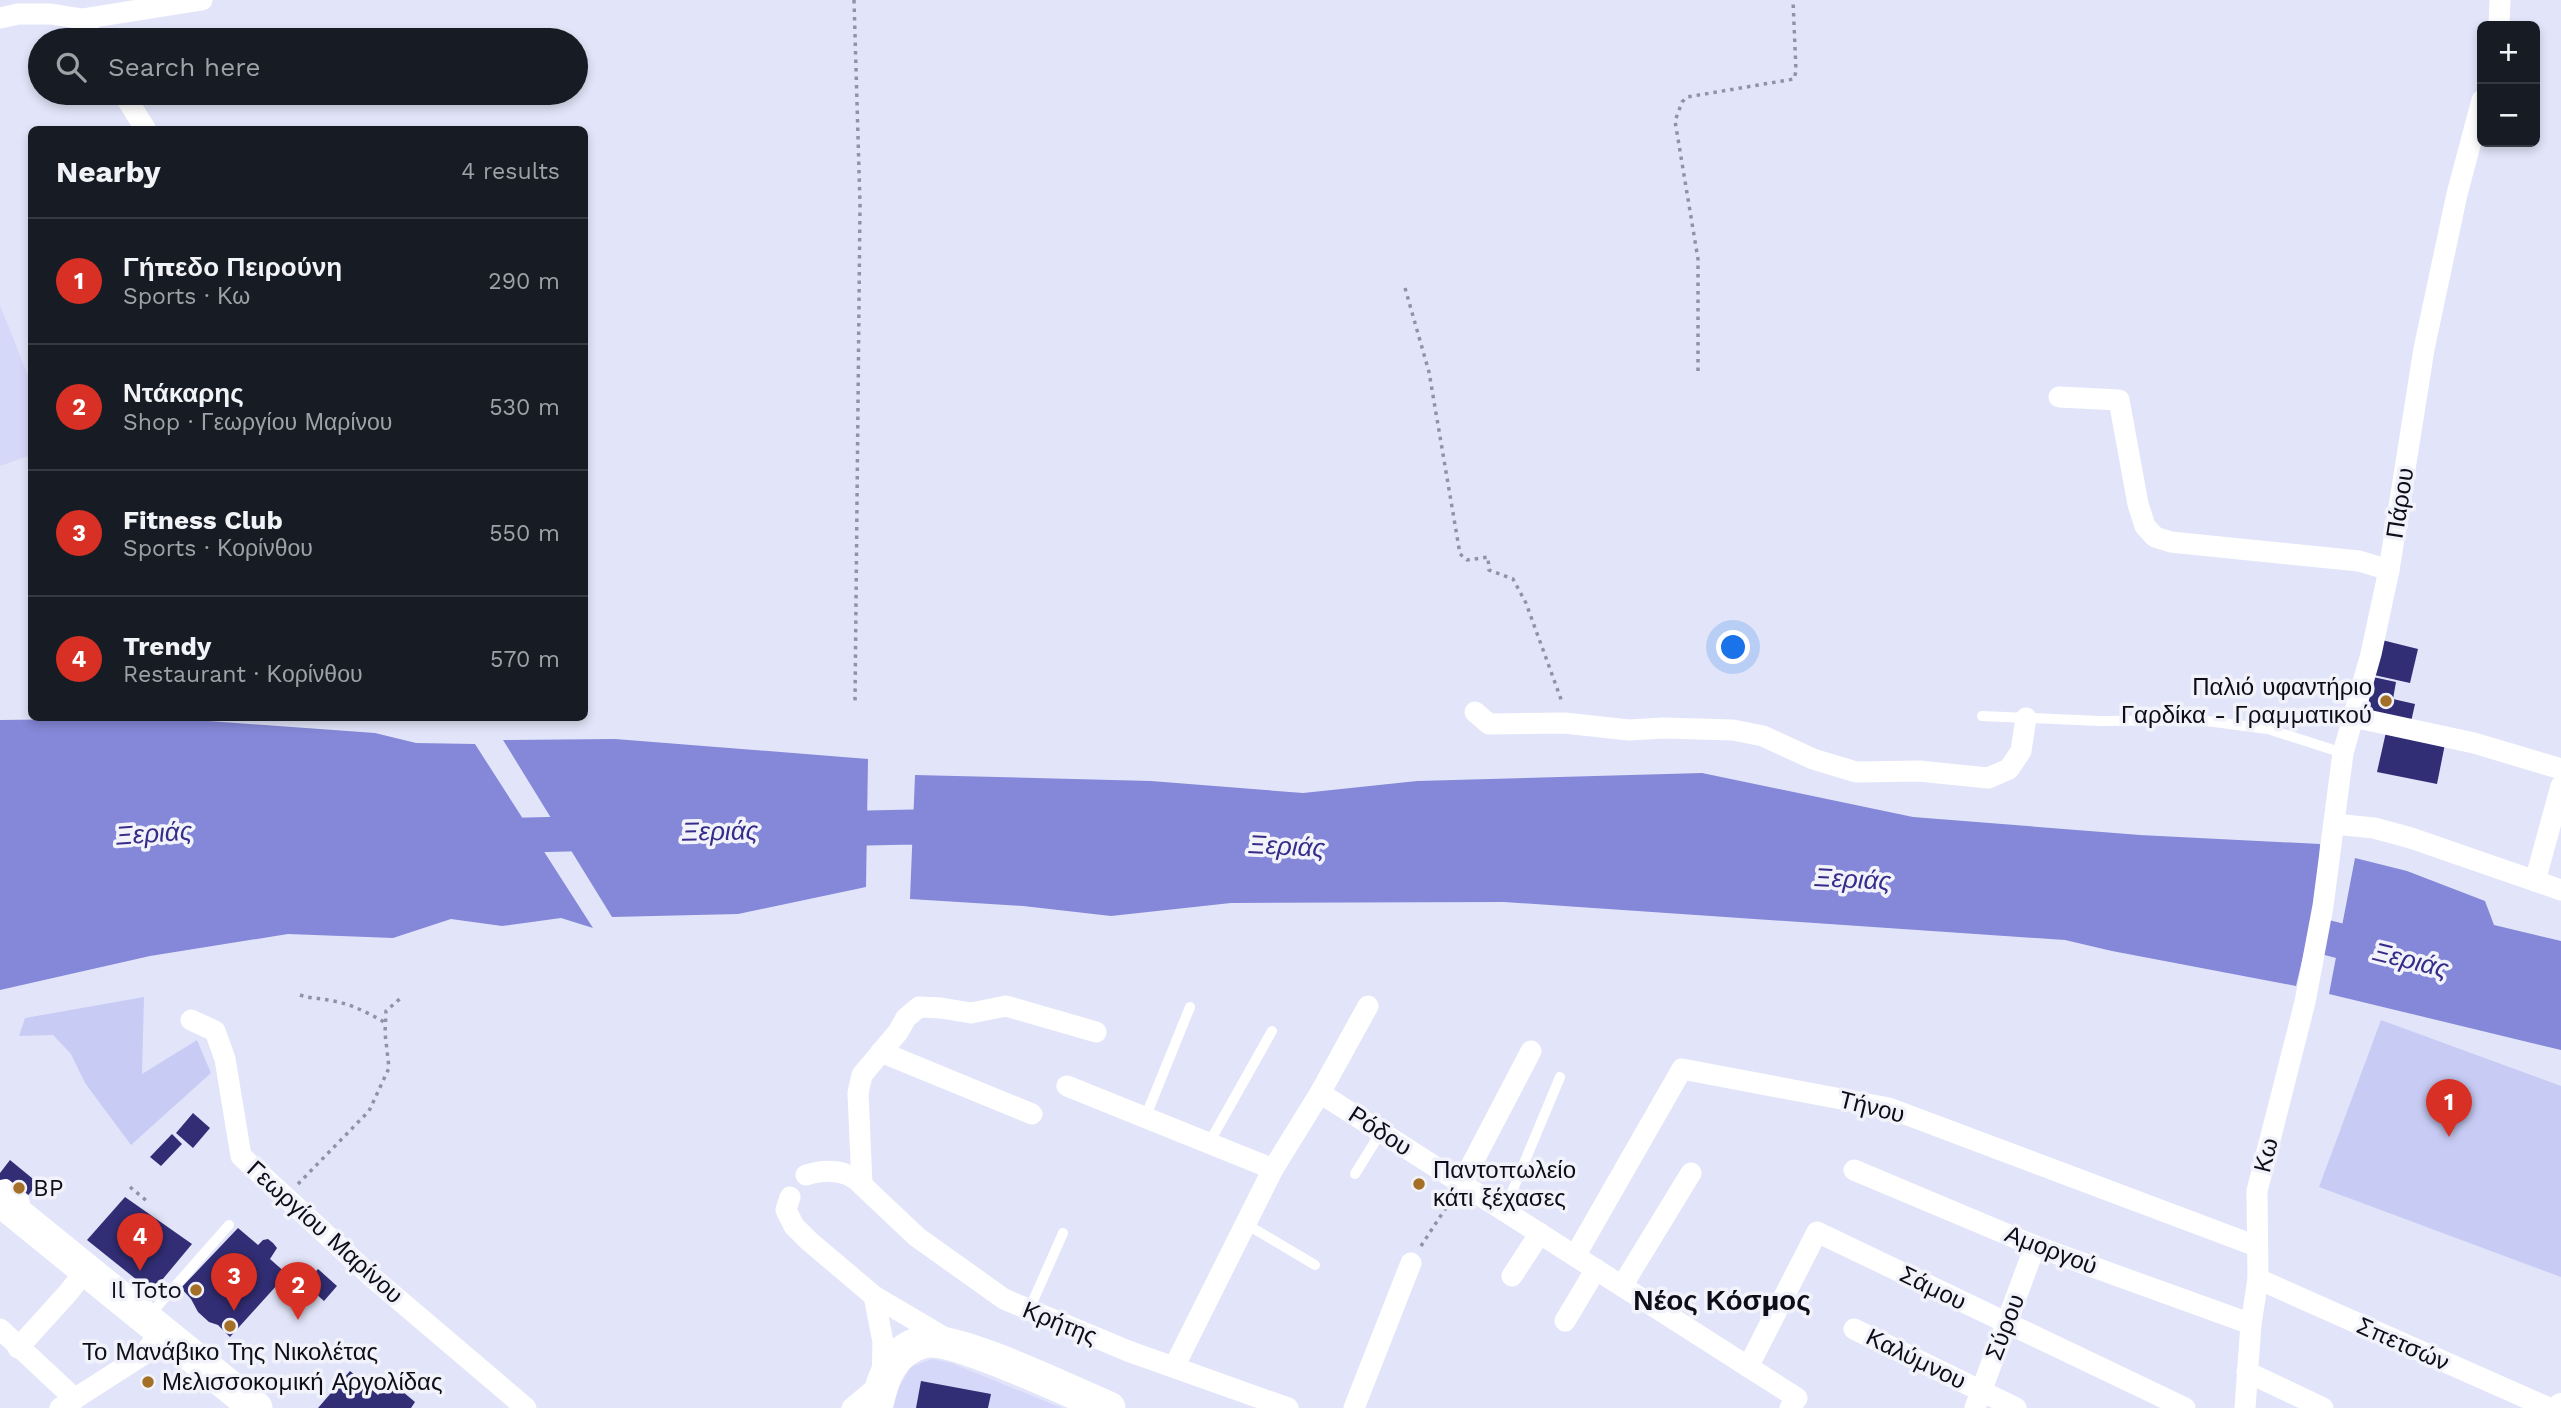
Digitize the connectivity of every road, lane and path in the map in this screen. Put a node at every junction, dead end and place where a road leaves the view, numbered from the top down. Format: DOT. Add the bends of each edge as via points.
graph roads {
  1 [pos="202,0"];
  2 [pos="854,0"];
  3 [pos="1793,0"];
  4 [pos="2500,0"];
  5 [pos="0,18"];
  6 [pos="82,19"];
  7 [pos="2499,21"];
  8 [pos="87,28"];
  9 [pos="130,105"];
  10 [pos="2477,119"];
  11 [pos="144,126"];
  12 [pos="1405,288"];
  13 [pos="1698,372"];
  14 [pos="2059,397"];
  15 [pos="2389,570"];
  16 [pos="855,703"];
  17 [pos="1475,712"];
  18 [pos="1982,716"];
  19 [pos="2353,717"];
  20 [pos="2026,718"];
  21 [pos="1569,724"];
  22 [pos="2343,752"];
  23 [pos="2561,769"];
  24 [pos="2561,786"];
  25 [pos="2334,824"];
  26 [pos="2535,881"];
  27 [pos="2561,890"];
  28 [pos="2323,906"];
  29 [pos="300,995"];
  30 [pos="402,997"];
  31 [pos="1368,1006"];
  32 [pos="1191,1007"];
  33 [pos="191,1020"];
  34 [pos="386,1023"];
  35 [pos="1272,1031"];
  36 [pos="1096,1032"];
  37 [pos="1531,1051"];
  38 [pos="881,1052"];
  39 [pos="1560,1077"];
  40 [pos="1067,1086"];
  41 [pos="1320,1093"];
  42 [pos="1032,1114"];
  43 [pos="1145,1118"];
  44 [pos="1381,1132"];
  45 [pos="1209,1143"];
  46 [pos="1273,1169"];
  47 [pos="1854,1170"];
  48 [pos="1691,1173"];
  49 [pos="1355,1174"];
  50 [pos="807,1175"];
  51 [pos="1462,1183"];
  52 [pos="0,1185"];
  53 [pos="862,1185"];
  54 [pos="130,1187"];
  55 [pos="790,1197"];
  56 [pos="284,1198"];
  57 [pos="0,1200"];
  58 [pos="148,1202"];
  59 [pos="1504,1211"];
  60 [pos="15,1224"];
  61 [pos="1246,1224"];
  62 [pos="229,1225"];
  63 [pos="1063,1233"];
  64 [pos="1540,1233"];
  65 [pos="2035,1246"];
  66 [pos="2256,1246"];
  67 [pos="1575,1256"];
  68 [pos="1411,1263"];
  69 [pos="1315,1265"];
  70 [pos="1596,1269"];
  71 [pos="81,1276"];
  72 [pos="1512,1276"];
  73 [pos="2258,1279"];
  74 [pos="1622,1286"];
  75 [pos="874,1296"];
  76 [pos="1029,1310"];
  77 [pos="1566,1321"];
  78 [pos="2006,1323"];
  79 [pos="2251,1324"];
  80 [pos="0,1329"];
  81 [pos="1854,1329"];
  82 [pos="154,1331"];
  83 [pos="958,1345"];
  84 [pos="18,1348"];
  85 [pos="1174,1367"];
  86 [pos="1748,1367"];
  87 [pos="2247,1372"];
  88 [pos="879,1396"];
  89 [pos="1978,1399"];
  90 [pos="68,1403"];
  91 [pos="226,1408"];
  92 [pos="256,1408"];
  93 [pos="526,1408"];
  94 [pos="852,1408"];
  95 [pos="1109,1408"];
  96 [pos="1288,1408"];
  97 [pos="1354,1408"];
  98 [pos="1790,1408"];
  99 [pos="2016,1408"];
  100 [pos="2185,1408"];
  101 [pos="2245,1408"];
  102 [pos="2323,1408"];
  103 [pos="2549,1408"];
  1 -- 6 [label="street"];
  2 -- 16 [label="path" via="860,204"];
  3 -- 13 [label="path" via="1794,79 1687,97 1675,121 1698,259"];
  4 -- 7 [label="street"];
  5 -- 6 [label="street" via="51,14"];
  6 -- 8 [label="street"];
  9 -- 11 [label="street"];
  10 -- 15 [label="street, Πάρου" via="2424,349"];
  12 -- 21 [label="path" via="1429,372 1460,554 1467,560 1488,557 1489,570 1513,579"];
  14 -- 15 [label="street" via="2119,400 2138,504 2145,526 2155,537 2359,561"];
  15 -- 19 [label="street, Πάρου"];
  17 -- 21 [label="street" via="1489,724"];
  18 -- 20 [label="lane"];
  19 -- 22 [label="street, Πάρου"];
  19 -- 23 [label="street" via="2474,743"];
  20 -- 21 [label="street" via="2021,751 2009,769 1988,778 1919,771 1856,772 1763,736 1733,730 1629,730"];
  20 -- 22 [label="lane" via="2199,720 2268,729"];
  22 -- 25 [label="street, Πάρου"];
  24 -- 26 [label="street"];
  25 -- 26 [label="street" via="2411,838"];
  25 -- 28 [label="street, Πάρου"];
  26 -- 27 [label="street"];
  28 -- 66 [label="street, Κω" via="2305,1002 2257,1191"];
  29 -- 34 [label="path" via="334,1001"];
  30 -- 34 [label="path" via="386,1011"];
  31 -- 41 [label="street"];
  32 -- 43 [label="lane"];
  33 -- 56 [label="street, Γεωργίου Μαρίνου" via="215,1031 225,1059 242,1156"];
  34 -- 56 [label="path" via="389,1068 369,1111"];
  35 -- 45 [label="lane"];
  36 -- 38 [label="street" via="1006,1006 971,1013 919,1007"];
  37 -- 51 [label="street"];
  38 -- 42 [label="street"];
  38 -- 53 [label="street" via="862,1075 858,1093"];
  39 -- 59 [label="lane"];
  40 -- 43 [label="street"];
  41 -- 44 [label="street, Ρόδου"];
  41 -- 46 [label="street, Ρόδου"];
  43 -- 45 [label="street"];
  44 -- 49 [label="lane"];
  44 -- 51 [label="street, Ρόδου"];
  45 -- 46 [label="street"];
  46 -- 61 [label="street, Ρόδου"];
  47 -- 65 [label="street, Αμοργού"];
  48 -- 74 [label="street"];
  50 -- 53 [label="street, Κρήτης" via="839,1172 855,1177"];
  51 -- 59 [label="street, Ρόδου"];
  51 -- 68 [label="path"];
  52 -- 60 [label="lane" via="6,1184 24,1198"];
  53 -- 76 [label="street, Κρήτης" via="917,1237 1004,1299"];
  54 -- 58 [label="path"];
  55 -- 75 [label="street" via="786,1210 794,1226"];
  56 -- 93 [label="street, Γεωργίου Μαρίνου"];
  57 -- 60 [label="main road"];
  59 -- 64 [label="street, Ρόδου"];
  60 -- 71 [label="main road"];
  61 -- 69 [label="lane"];
  61 -- 85 [label="street, Ρόδου"];
  62 -- 82 [label="lane"];
  63 -- 76 [label="lane"];
  64 -- 67 [label="street, Ρόδου"];
  64 -- 72 [label="street"];
  65 -- 78 [label="street, Σύρου"];
  65 -- 79 [label="street, Αμοργού"];
  66 -- 67 [label="street, Τήνου" via="1889,1108 1682,1069"];
  66 -- 73 [label="street, Κω"];
  67 -- 70 [label="street, Ρόδου"];
  68 -- 97 [label="street"];
  70 -- 74 [label="street, Ρόδου"];
  70 -- 77 [label="street"];
  71 -- 82 [label="main road"];
  71 -- 84 [label="street"];
  73 -- 79 [label="street, Κω"];
  73 -- 103 [label="street, Σπετσών"];
  74 -- 86 [label="street, Ρόδου"];
  75 -- 83 [label="street"];
  75 -- 88 [label="street" via="883,1342"];
  76 -- 85 [label="street, Κρήτης"];
  78 -- 86 [label="street, Σάμου" via="1817,1232"];
  78 -- 89 [label="street, Σύρου"];
  78 -- 100 [label="street, Σάμου"];
  79 -- 87 [label="street, Κω"];
  80 -- 84 [label="street"];
  81 -- 89 [label="street, Καλύμνου"];
  82 -- 90 [label="street" via="143,1355"];
  82 -- 91 [label="main road"];
  82 -- 92 [label="main road"];
  83 -- 88 [label="main road" via="920,1342 891,1364"];
  83 -- 95 [label="main road"];
  84 -- 90 [label="street"];
  85 -- 96 [label="street, Κρήτης"];
  86 -- 98 [label="street, Ρόδου" via="1797,1398"];
  87 -- 101 [label="street, Κω"];
  87 -- 102 [label="street"];
  88 -- 94 [label="street"];
  89 -- 99 [label="street, Καλύμνου"];
}
